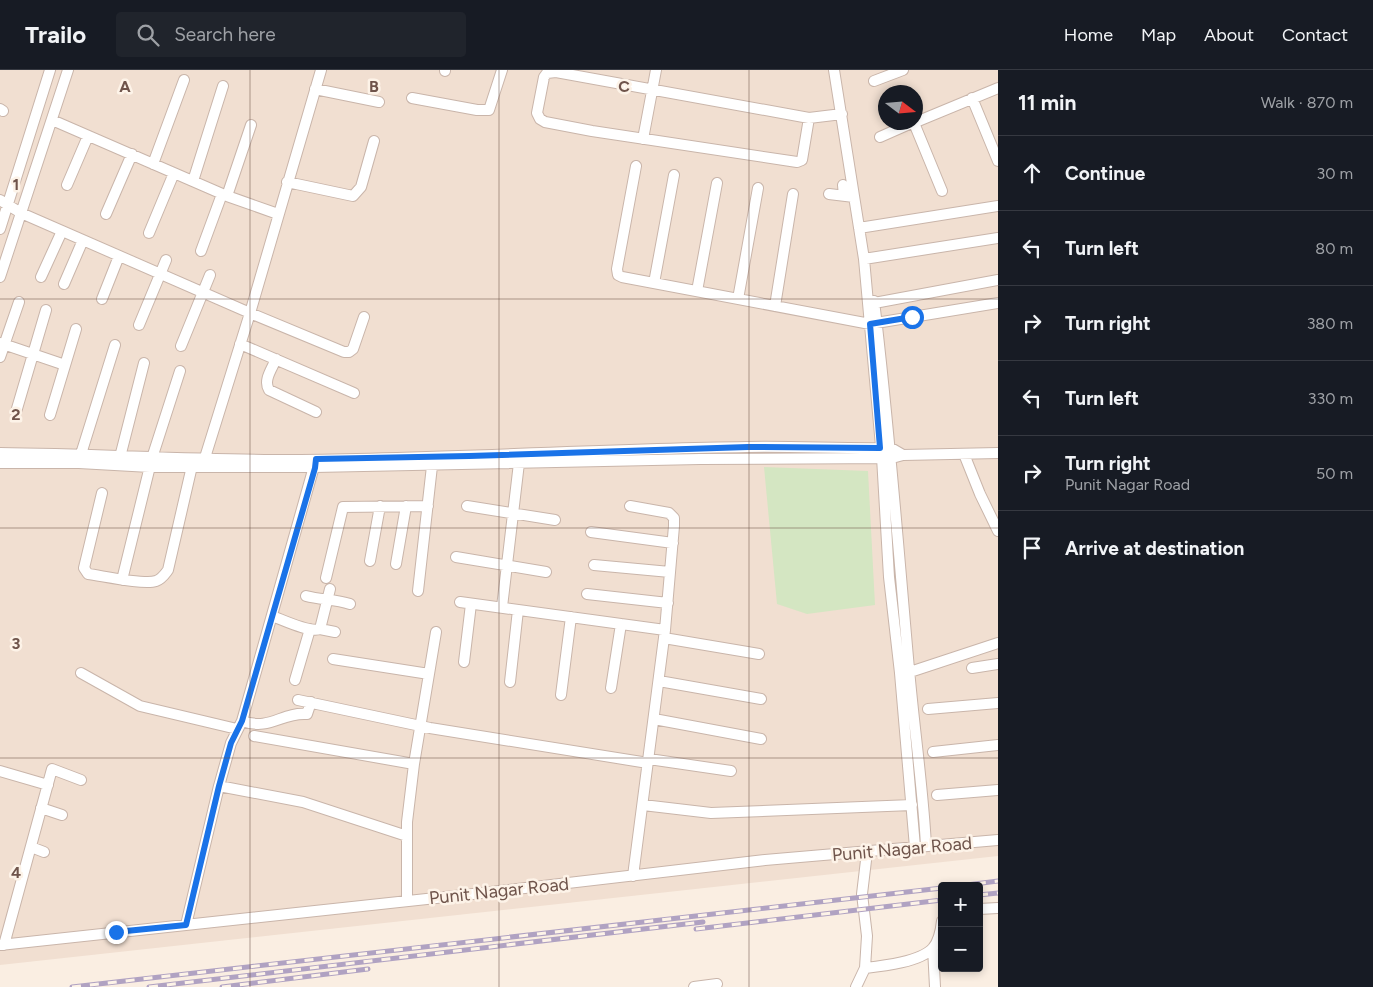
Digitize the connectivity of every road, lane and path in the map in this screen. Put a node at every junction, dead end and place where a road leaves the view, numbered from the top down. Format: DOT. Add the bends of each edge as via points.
graph roads {
  1 [pos="37,70"];
  2 [pos="68,70"];
  3 [pos="321,70"];
  4 [pos="502,70"];
  5 [pos="656,70"];
  6 [pos="834,70"];
  7 [pos="839,70"];
  8 [pos="903,70"];
  9 [pos="49,73"];
  10 [pos="184,80"];
  11 [pos="874,81"];
  12 [pos="222,86"];
  13 [pos="998,88"];
  14 [pos="315,89"];
  15 [pos="652,90"];
  16 [pos="840,94"];
  17 [pos="412,98"];
  18 [pos="972,98"];
  19 [pos="379,102"];
  20 [pos="842,114"];
  21 [pos="809,118"];
  22 [pos="923,119"];
  23 [pos="52,120"];
  24 [pos="252,125"];
  25 [pos="896,130"];
  26 [pos="918,130"];
  27 [pos="88,136"];
  28 [pos="880,137"];
  29 [pos="643,139"];
  30 [pos="374,141"];
  31 [pos="849,143"];
  32 [pos="132,154"];
  33 [pos="998,161"];
  34 [pos="153,164"];
  35 [pos="636,166"];
  36 [pos="174,173"];
  37 [pos="674,175"];
  38 [pos="193,181"];
  39 [pos="287,182"];
  40 [pos="717,183"];
  41 [pos="67,185"];
  42 [pos="843,185"];
  43 [pos="758,188"];
  44 [pos="942,191"];
  45 [pos="793,194"];
  46 [pos="829,194"];
  47 [pos="225,195"];
  48 [pos="849,196"];
  49 [pos="3,203"];
  50 [pos="998,206"];
  51 [pos="21,213"];
  52 [pos="106,214"];
  53 [pos="278,214"];
  54 [pos="862,227"];
  55 [pos="0,229"];
  56 [pos="62,231"];
  57 [pos="149,233"];
  58 [pos="998,238"];
  59 [pos="83,240"];
  60 [pos="202,251"];
  61 [pos="119,256"];
  62 [pos="867,258"];
  63 [pos="166,260"];
  64 [pos="160,274"];
  65 [pos="210,275"];
  66 [pos="0,277"];
  67 [pos="40,278"];
  68 [pos="998,280"];
  69 [pos="654,283"];
  70 [pos="64,284"];
  71 [pos="697,291"];
  72 [pos="203,293"];
  73 [pos="102,299"];
  74 [pos="738,299"];
  75 [pos="19,302"];
  76 [pos="998,303"];
  77 [pos="871,304"];
  78 [pos="775,306"];
  79 [pos="46,310"];
  80 [pos="250,313"];
  81 [pos="364,317"];
  82 [pos="873,323"];
  83 [pos="139,325"];
  84 [pos="76,329"];
  85 [pos="2,344"];
  86 [pos="240,344"];
  87 [pos="115,345"];
  88 [pos="181,346"];
  89 [pos="33,354"];
  90 [pos="0,357"];
  91 [pos="276,359"];
  92 [pos="144,363"];
  93 [pos="65,365"];
  94 [pos="180,371"];
  95 [pos="354,392"];
  96 [pos="16,412"];
  97 [pos="316,412"];
  98 [pos="50,415"];
  99 [pos="0,453"];
  100 [pos="886,453"];
  101 [pos="998,453"];
  102 [pos="81,454"];
  103 [pos="964,454"];
  104 [pos="120,456"];
  105 [pos="151,462"];
  106 [pos="0,463"];
  107 [pos="315,463"];
  108 [pos="199,464"];
  109 [pos="519,464"];
  110 [pos="432,466"];
  111 [pos="102,493"];
  112 [pos="380,506"];
  113 [pos="406,506"];
  114 [pos="428,506"];
  115 [pos="467,506"];
  116 [pos="630,506"];
  117 [pos="514,514"];
  118 [pos="555,520"];
  119 [pos="998,531"];
  120 [pos="591,532"];
  121 [pos="673,543"];
  122 [pos="456,557"];
  123 [pos="370,561"];
  124 [pos="396,564"];
  125 [pos="507,565"];
  126 [pos="594,565"];
  127 [pos="546,572"];
  128 [pos="670,572"];
  129 [pos="326,578"];
  130 [pos="122,580"];
  131 [pos="418,591"];
  132 [pos="329,594"];
  133 [pos="587,594"];
  134 [pos="306,596"];
  135 [pos="460,602"];
  136 [pos="668,603"];
  137 [pos="350,604"];
  138 [pos="471,604"];
  139 [pos="502,607"];
  140 [pos="518,610"];
  141 [pos="272,616"];
  142 [pos="571,617"];
  143 [pos="621,624"];
  144 [pos="315,629"];
  145 [pos="335,632"];
  146 [pos="436,632"];
  147 [pos="665,634"];
  148 [pos="998,643"];
  149 [pos="759,654"];
  150 [pos="333,659"];
  151 [pos="464,662"];
  152 [pos="998,664"];
  153 [pos="972,668"];
  154 [pos="905,672"];
  155 [pos="81,673"];
  156 [pos="429,674"];
  157 [pos="295,680"];
  158 [pos="659,681"];
  159 [pos="510,682"];
  160 [pos="611,688"];
  161 [pos="562,695"];
  162 [pos="761,699"];
  163 [pos="298,700"];
  164 [pos="311,702"];
  165 [pos="998,703"];
  166 [pos="928,709"];
  167 [pos="654,719"];
  168 [pos="262,724"];
  169 [pos="240,725"];
  170 [pos="420,726"];
  171 [pos="761,739"];
  172 [pos="998,745"];
  173 [pos="933,752"];
  174 [pos="649,761"];
  175 [pos="414,764"];
  176 [pos="0,771"];
  177 [pos="731,771"];
  178 [pos="81,780"];
  179 [pos="48,785"];
  180 [pos="219,786"];
  181 [pos="998,790"];
  182 [pos="937,795"];
  183 [pos="643,805"];
  184 [pos="912,805"];
  185 [pos="41,808"];
  186 [pos="62,815"];
  187 [pos="407,836"];
  188 [pos="998,840"];
  189 [pos="926,846"];
  190 [pos="30,847"];
  191 [pos="915,847"];
  192 [pos="44,852"];
  193 [pos="867,852"];
  194 [pos="633,876"];
  195 [pos="407,901"];
  196 [pos="998,908"];
  197 [pos="983,909"];
  198 [pos="186,925"];
  199 [pos="941,927"];
  200 [pos="2,945"];
  201 [pos="933,948"];
  202 [pos="865,968"];
  203 [pos="717,984"];
  204 [pos="694,987"];
  205 [pos="856,987"];
  206 [pos="935,987"];
  1 -- 9 [label="street"];
  2 -- 23 [label="street"];
  3 -- 14 [label="street"];
  4 -- 17 [label="street" via="489,110"];
  5 -- 15 [label="street"];
  6 -- 16 [label="street"];
  7 -- 16 [label="street"];
  8 -- 11 [label="street"];
  9 -- 49 [label="street"];
  10 -- 34 [label="street"];
  12 -- 38 [label="street"];
  13 -- 18 [label="street"];
  14 -- 19 [label="street"];
  14 -- 39 [label="street"];
  15 -- 21 [label="street"];
  15 -- 29 [label="street"];
  15 -- 29 [label="street" via="556,72 547,73 540,95 537,113 540,120"];
  16 -- 20 [label="street"];
  16 -- 31 [label="street"];
  18 -- 22 [label="street"];
  18 -- 33 [label="street"];
  20 -- 21 [label="street"];
  20 -- 31 [label="street"];
  21 -- 29 [label="street" via="802,160 797,162"];
  23 -- 27 [label="street"];
  23 -- 51 [label="street"];
  24 -- 47 [label="street"];
  25 -- 28 [label="street"];
  26 -- 44 [label="street"];
  27 -- 32 [label="street"];
  27 -- 41 [label="street"];
  30 -- 39 [label="street" via="361,187 353,196"];
  31 -- 48 [label="street"];
  31 -- 54 [label="street"];
  32 -- 34 [label="street"];
  32 -- 52 [label="street"];
  34 -- 36 [label="street"];
  35 -- 69 [label="street" via="617,269 622,277"];
  36 -- 38 [label="street"];
  36 -- 57 [label="street"];
  37 -- 69 [label="street"];
  38 -- 47 [label="street"];
  39 -- 53 [label="street"];
  40 -- 71 [label="street"];
  42 -- 48 [label="street"];
  43 -- 74 [label="street"];
  45 -- 78 [label="street"];
  46 -- 48 [label="street"];
  47 -- 53 [label="street"];
  47 -- 60 [label="street"];
  48 -- 54 [label="street"];
  49 -- 51 [label="street"];
  49 -- 55 [label="street"];
  50 -- 54 [label="street"];
  51 -- 56 [label="street"];
  51 -- 66 [label="street"];
  53 -- 80 [label="street"];
  54 -- 62 [label="street"];
  56 -- 59 [label="street"];
  56 -- 67 [label="street"];
  58 -- 62 [label="street"];
  59 -- 61 [label="street"];
  59 -- 70 [label="street"];
  61 -- 64 [label="street"];
  61 -- 73 [label="street"];
  62 -- 77 [label="street"];
  63 -- 64 [label="street"];
  64 -- 72 [label="street"];
  64 -- 83 [label="street"];
  65 -- 72 [label="street"];
  68 -- 77 [label="street"];
  69 -- 71 [label="street"];
  71 -- 74 [label="street"];
  72 -- 80 [label="street"];
  72 -- 88 [label="street"];
  74 -- 78 [label="street"];
  75 -- 85 [label="street"];
  76 -- 82 [label="street"];
  77 -- 82 [label="street"];
  78 -- 82 [label="street"];
  79 -- 89 [label="street"];
  80 -- 81 [label="street" via="344,352 352,349"];
  80 -- 86 [label="street"];
  82 -- 100 [label="street"];
  84 -- 93 [label="street"];
  85 -- 89 [label="street"];
  85 -- 90 [label="street"];
  86 -- 91 [label="street"];
  86 -- 108 [label="street"];
  87 -- 102 [label="street"];
  89 -- 93 [label="street"];
  89 -- 96 [label="street"];
  91 -- 95 [label="street"];
  91 -- 97 [label="street" via="267,380 269,390"];
  92 -- 104 [label="street"];
  93 -- 98 [label="street"];
  94 -- 105 [label="street"];
  99 -- 102 [label="street"];
  100 -- 103 [label="street"];
  100 -- 107 [label="street" via="748,447"];
  100 -- 109 [label="street"];
  100 -- 154 [label="street" via="889,577"];
  101 -- 103 [label="street"];
  102 -- 104 [label="street"];
  103 -- 119 [label="street"];
  104 -- 105 [label="street"];
  105 -- 106 [label="street"];
  105 -- 108 [label="street"];
  105 -- 130 [label="street"];
  107 -- 108 [label="street"];
  107 -- 110 [label="street"];
  107 -- 141 [label="street"];
  108 -- 130 [label="street" via="168,570 154,582"];
  109 -- 110 [label="street"];
  109 -- 117 [label="street"];
  110 -- 114 [label="street"];
  111 -- 130 [label="street" via="84,568 88,574"];
  112 -- 113 [label="street"];
  112 -- 123 [label="street"];
  112 -- 129 [label="street" via="342,507"];
  113 -- 114 [label="street"];
  113 -- 124 [label="street"];
  114 -- 131 [label="street"];
  115 -- 117 [label="street"];
  116 -- 121 [label="street" via="669,513 674,518"];
  117 -- 118 [label="street"];
  117 -- 125 [label="street"];
  120 -- 121 [label="street"];
  121 -- 128 [label="street"];
  122 -- 125 [label="street"];
  125 -- 127 [label="street"];
  125 -- 139 [label="street"];
  126 -- 128 [label="street"];
  128 -- 136 [label="street"];
  132 -- 134 [label="street" via="318,599"];
  132 -- 137 [label="street"];
  132 -- 144 [label="street"];
  133 -- 136 [label="street"];
  135 -- 138 [label="street"];
  136 -- 147 [label="street"];
  138 -- 139 [label="street"];
  138 -- 151 [label="street"];
  139 -- 140 [label="street"];
  140 -- 142 [label="street"];
  140 -- 159 [label="street"];
  141 -- 144 [label="street"];
  141 -- 169 [label="street"];
  142 -- 143 [label="street"];
  142 -- 161 [label="street"];
  143 -- 147 [label="street"];
  143 -- 160 [label="street"];
  144 -- 145 [label="street"];
  144 -- 157 [label="street"];
  146 -- 156 [label="street"];
  147 -- 149 [label="street"];
  147 -- 158 [label="street"];
  148 -- 154 [label="street"];
  150 -- 156 [label="street"];
  152 -- 153 [label="street"];
  154 -- 184 [label="street"];
  154 -- 189 [label="street" via="923,797"];
  155 -- 169 [label="street" via="140,706"];
  156 -- 170 [label="street"];
  158 -- 162 [label="street"];
  158 -- 167 [label="street"];
  163 -- 164 [label="street"];
  164 -- 168 [label="street" via="307,714"];
  164 -- 170 [label="street"];
  165 -- 166 [label="street"];
  167 -- 171 [label="street"];
  167 -- 174 [label="street"];
  168 -- 169 [label="street"];
  168 -- 175 [label="street" via="259,737"];
  169 -- 180 [label="street" via="231,743"];
  170 -- 174 [label="street"];
  170 -- 175 [label="street"];
  172 -- 173 [label="street"];
  174 -- 177 [label="street"];
  174 -- 183 [label="street"];
  175 -- 187 [label="street"];
  176 -- 179 [label="street"];
  178 -- 179 [label="street" via="52,770"];
  179 -- 185 [label="street"];
  180 -- 187 [label="street" via="303,802"];
  180 -- 198 [label="street"];
  181 -- 182 [label="street"];
  183 -- 184 [label="street" via="711,813"];
  183 -- 194 [label="street"];
  184 -- 191 [label="street"];
  185 -- 186 [label="street"];
  185 -- 190 [label="street"];
  187 -- 195 [label="street"];
  188 -- 189 [label="street, Punit Nagar Road"];
  189 -- 191 [label="street, Punit Nagar Road"];
  190 -- 192 [label="street"];
  190 -- 200 [label="street"];
  191 -- 193 [label="street, Punit Nagar Road"];
  193 -- 194 [label="street, Punit Nagar Road"];
  193 -- 202 [label="street" via="862,894 867,936"];
  194 -- 195 [label="street, Punit Nagar Road"];
  195 -- 198 [label="street, Punit Nagar Road"];
  196 -- 197 [label="street"];
  198 -- 200 [label="street, Punit Nagar Road"];
  199 -- 201 [label="street"];
  201 -- 202 [label="street" via="900,964"];
  201 -- 206 [label="street"];
  202 -- 205 [label="street"];
  203 -- 204 [label="street"];
}
